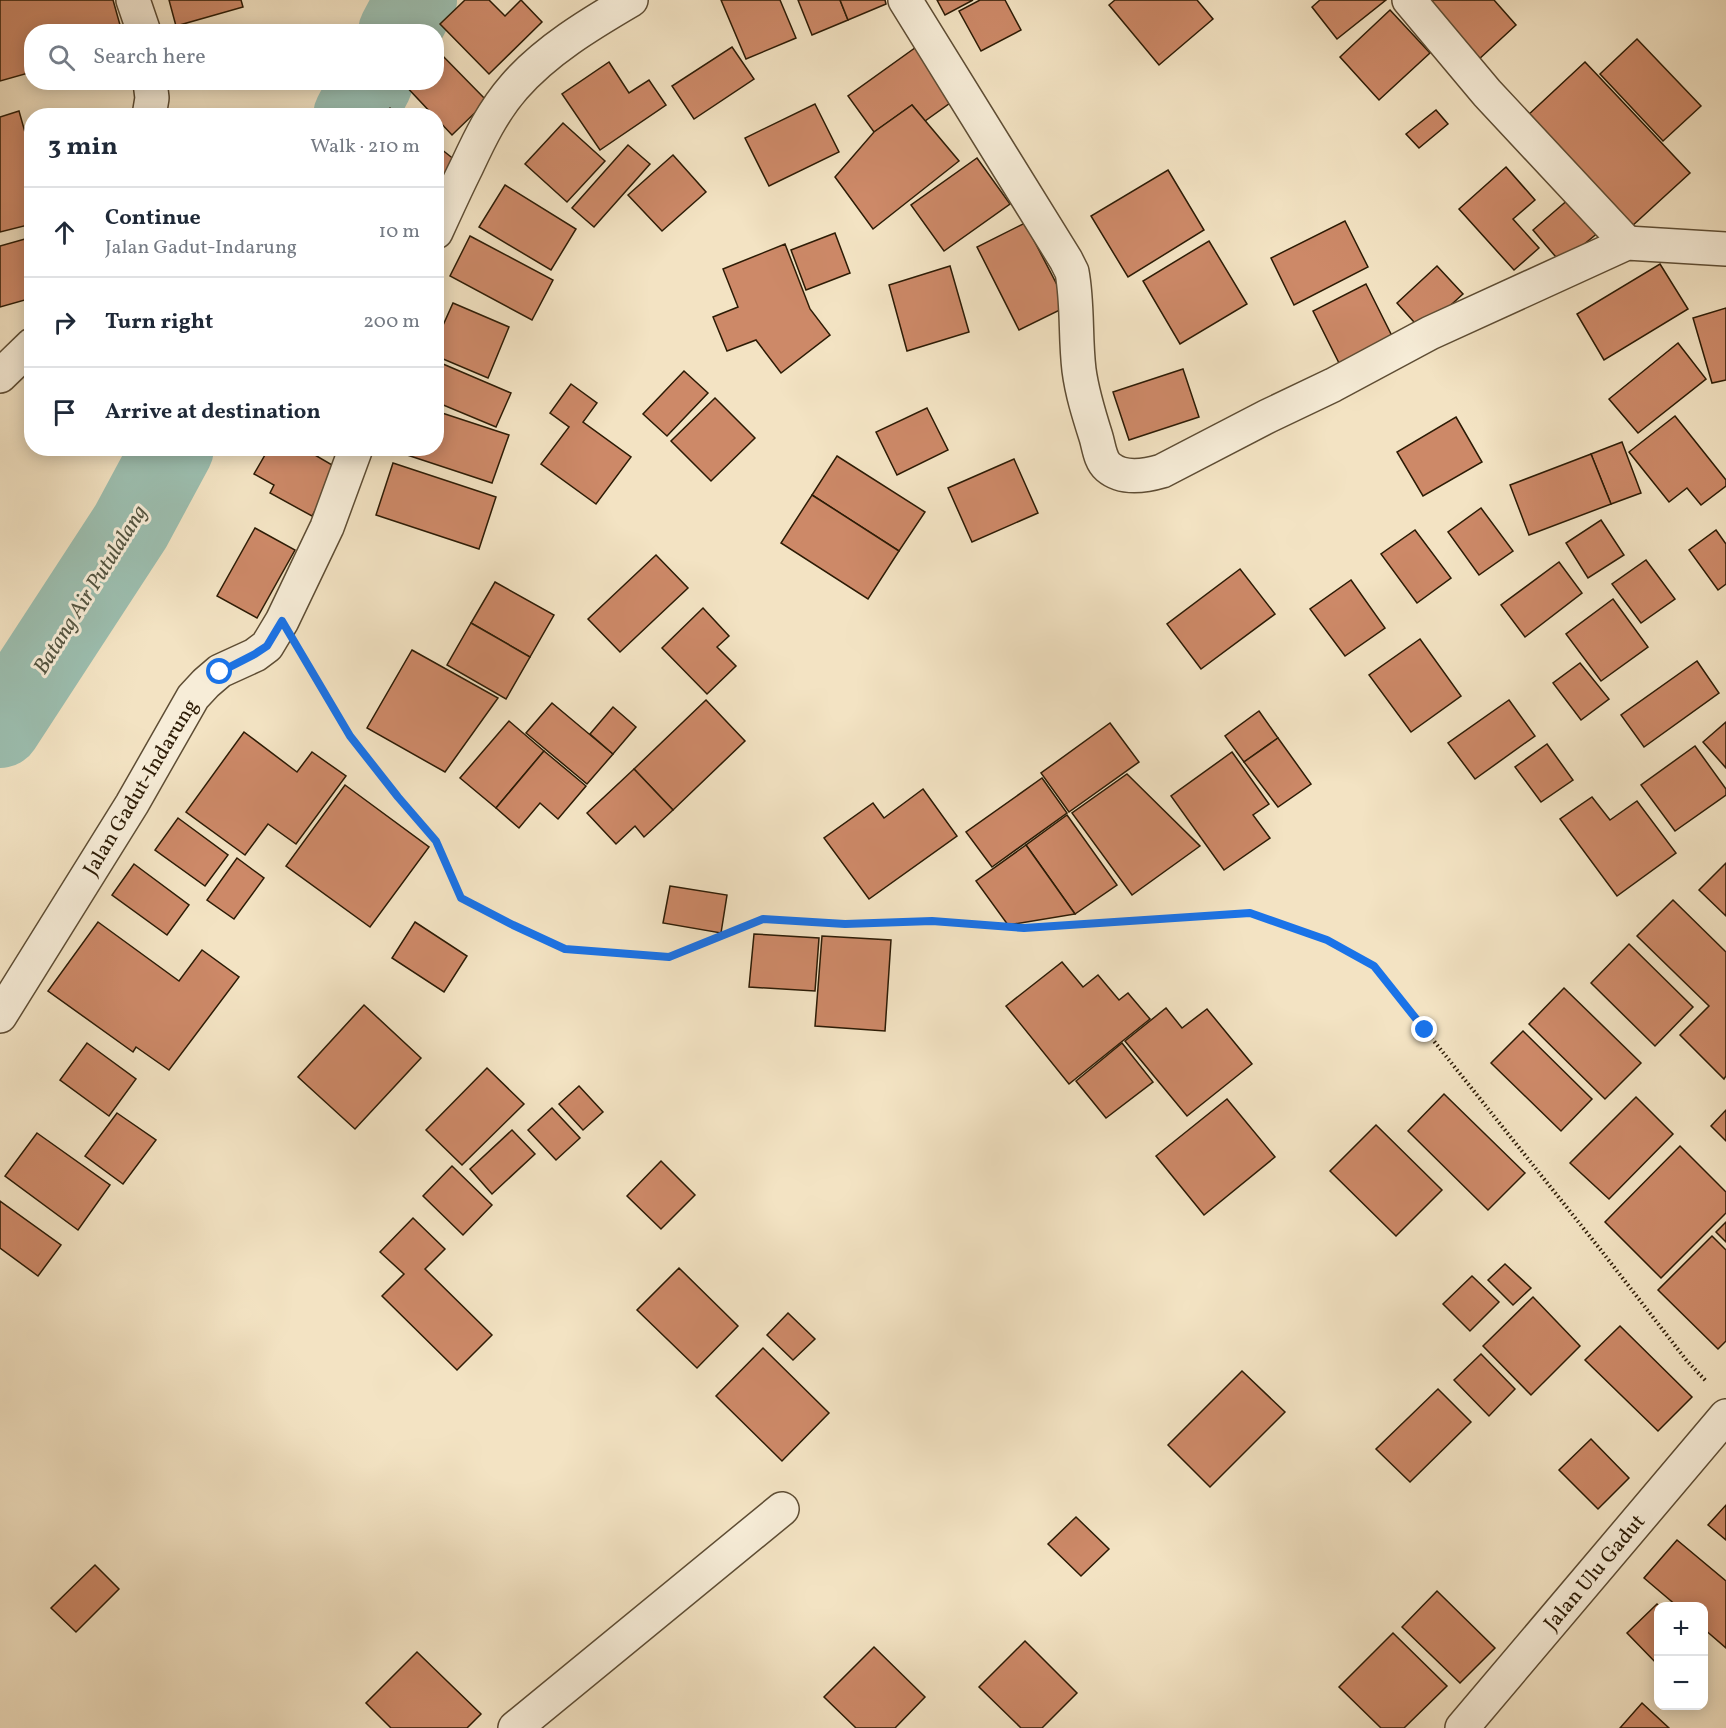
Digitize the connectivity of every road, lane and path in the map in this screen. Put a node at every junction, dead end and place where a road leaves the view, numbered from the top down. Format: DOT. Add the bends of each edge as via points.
graph roads {
  1 [pos="134,0"];
  2 [pos="631,0"];
  3 [pos="905,0"];
  4 [pos="1409,0"];
  5 [pos="142,24"];
  6 [pos="151,90"];
  7 [pos="150,108"];
  8 [pos="444,214"];
  9 [pos="1627,243"];
  10 [pos="1726,249"];
  11 [pos="24,353"];
  12 [pos="0,376"];
  13 [pos="353,456"];
  14 [pos="282,621"];
  15 [pos="0,1016"];
  16 [pos="1710,1385"];
  17 [pos="1726,1416"];
  18 [pos="782,1509"];
  19 [pos="515,1728"];
  20 [pos="1462,1728"];
  1 -- 5 [label="street"];
  2 -- 8 [label="street" via="542,60 514,87 487,124"];
  3 -- 9 [label="street" via="1072,272 1079,371 1087,411 1107,467 1119,473 1147,476 1162,471 1430,333"];
  4 -- 9 [label="street" via="1487,93"];
  6 -- 7 [label="street"];
  9 -- 10 [label="street"];
  11 -- 12 [label="street"];
  13 -- 14 [label="street, Jalan Gadut-Indarung" via="327,527"];
  14 -- 15 [label="street, Jalan Gadut-Indarung" via="267,646 220,672 193,697 132,804"];
  14 -- 16 [label="path" via="350,736 436,841 461,898 565,949 669,957 763,919 845,924 932,921 1024,928 1250,913 1327,940 1374,966"];
  17 -- 20 [label="street, Jalan Ulu Gadut"];
  18 -- 19 [label="street"];
}
